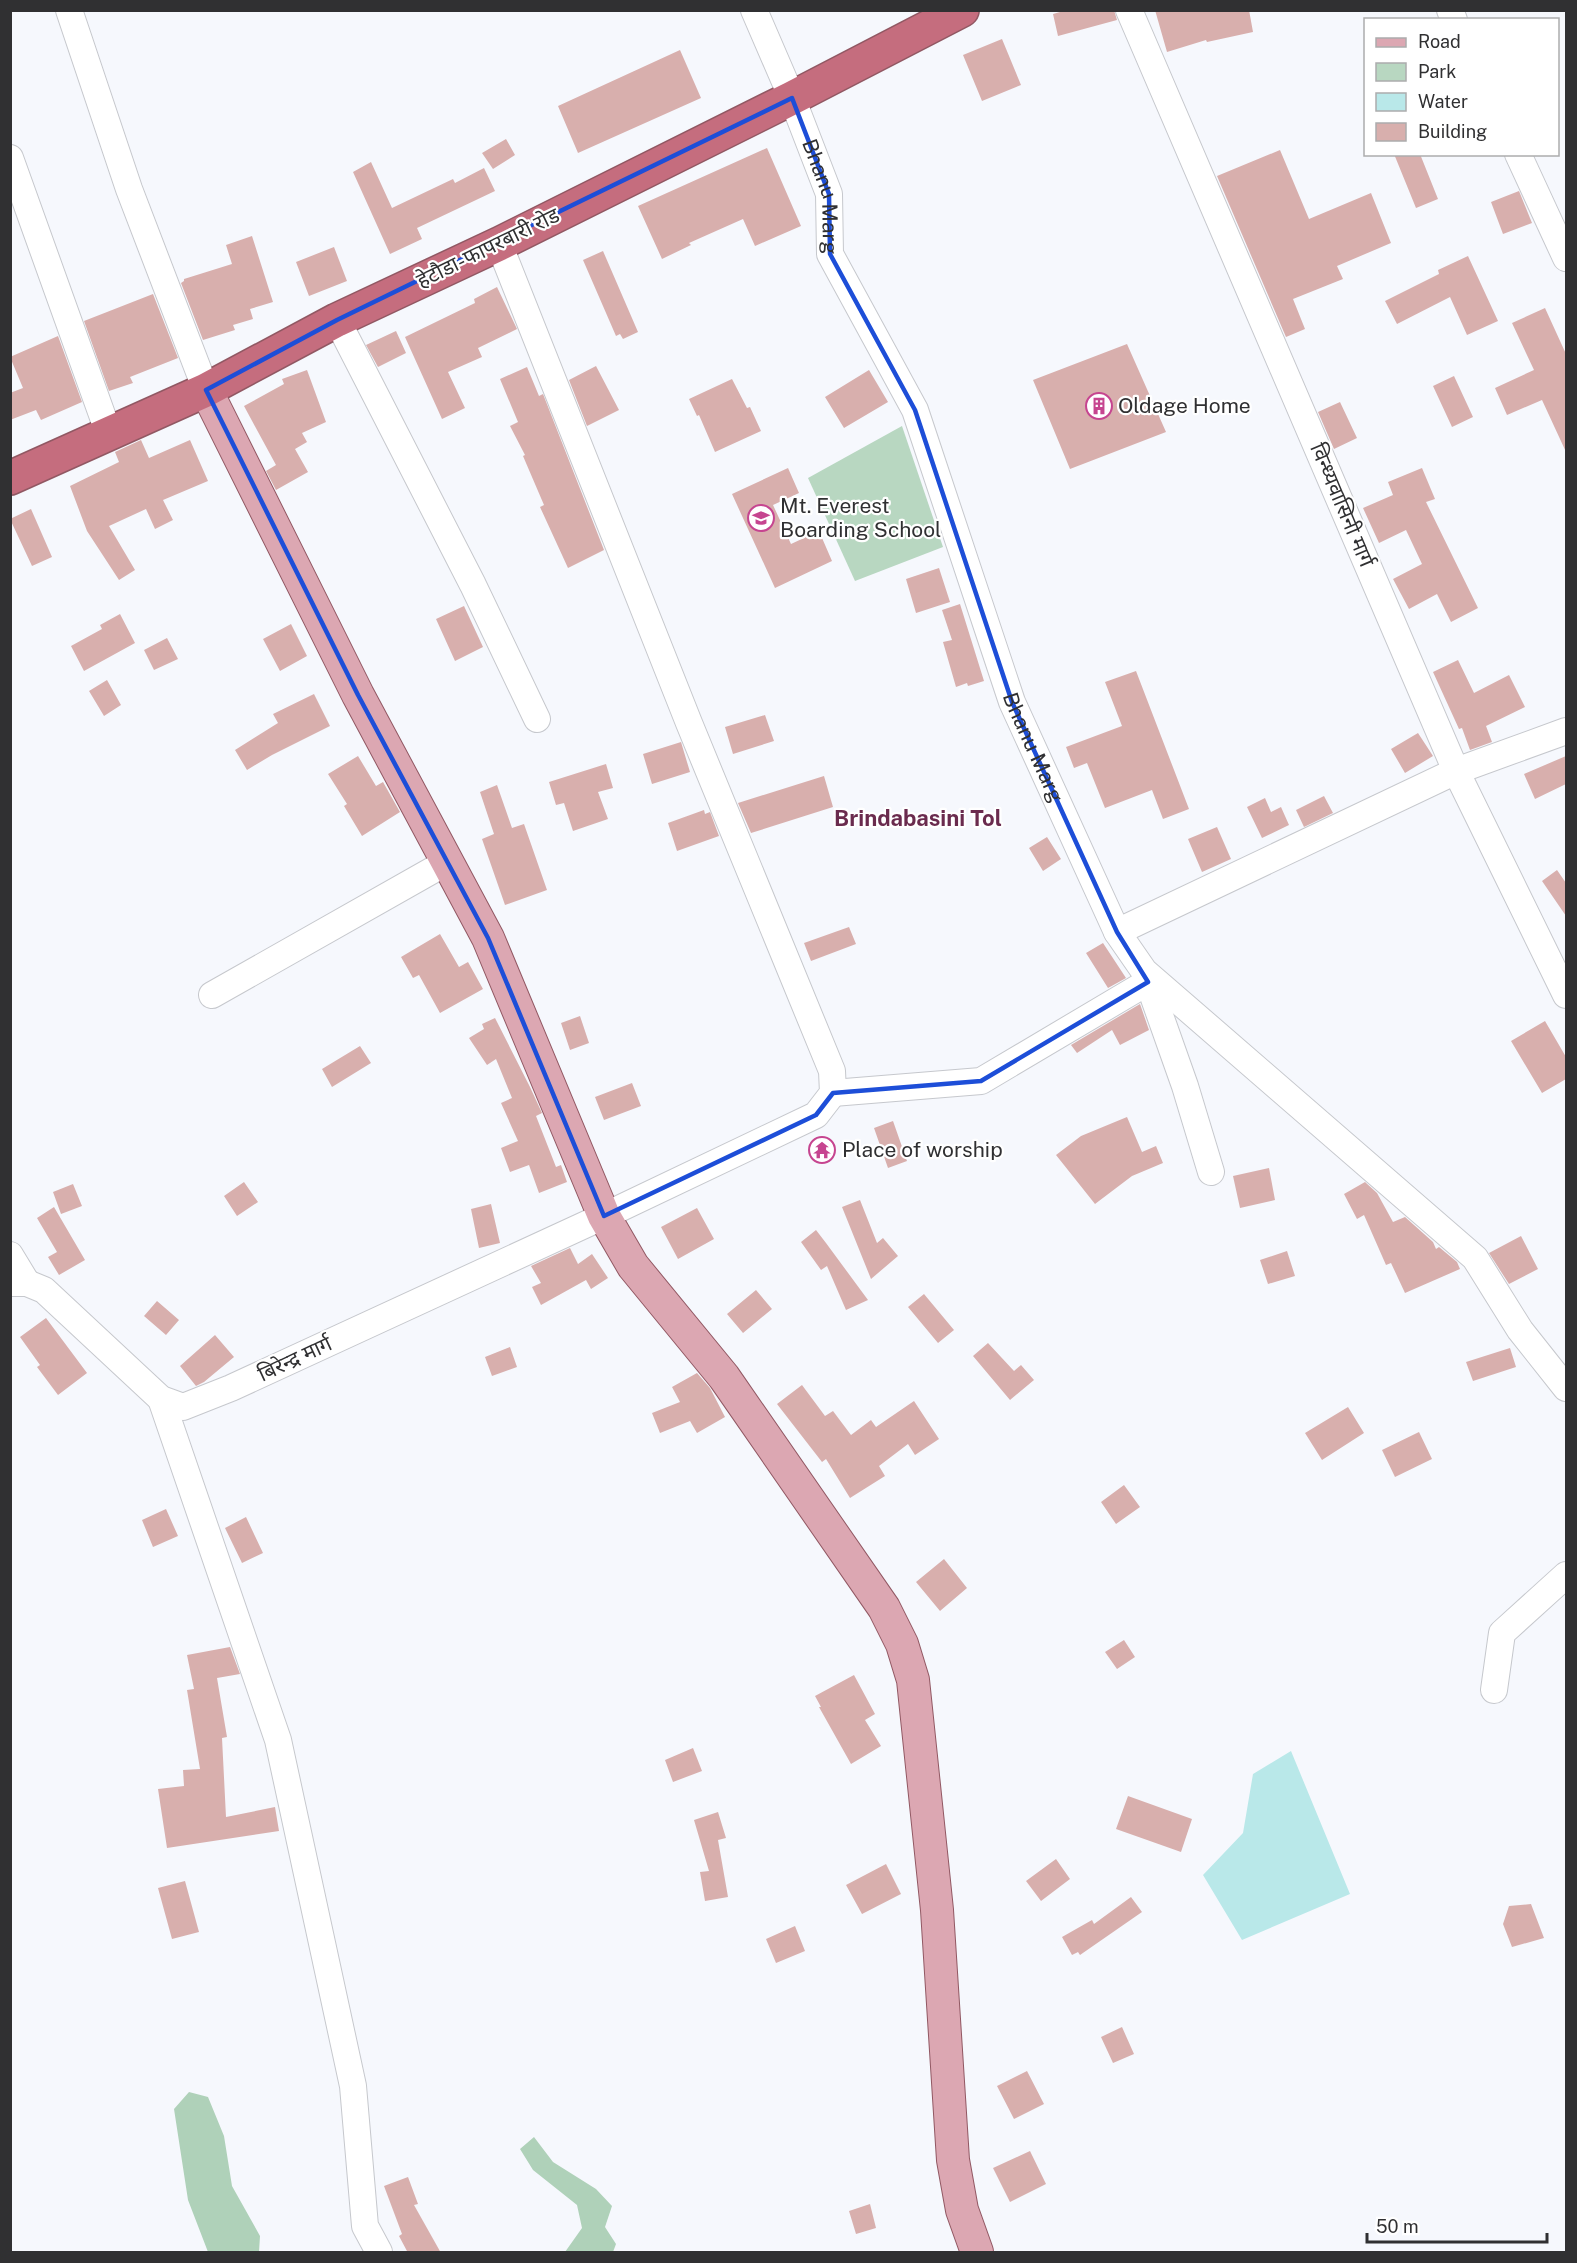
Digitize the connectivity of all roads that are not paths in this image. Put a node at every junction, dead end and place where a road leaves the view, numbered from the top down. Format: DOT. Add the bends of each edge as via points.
graph roads {
  1 [pos="69,10"];
  2 [pos="754,10"];
  3 [pos="962,10"];
  4 [pos="1129,10"];
  5 [pos="792,98"];
  6 [pos="1519,156"];
  7 [pos="10,158"];
  8 [pos="499,244"];
  9 [pos="1566,258"];
  10 [pos="337,320"];
  11 [pos="206,390"];
  12 [pos="109,434"];
  13 [pos="10,478"];
  14 [pos="537,719"];
  15 [pos="1566,731"];
  16 [pos="1456,771"];
  17 [pos="447,862"];
  18 [pos="1117,932"];
  19 [pos="1146,976"];
  20 [pos="212,995"];
  21 [pos="1566,995"];
  22 [pos="833,1093"];
  23 [pos="1211,1172"];
  24 [pos="604,1216"];
  25 [pos="10,1255"];
  26 [pos="19,1283"];
  27 [pos="1566,1388"];
  28 [pos="161,1398"];
  29 [pos="1566,1575"];
  30 [pos="1494,1690"];
  31 [pos="379,2253"];
  32 [pos="977,2253"];
  1 -- 11 [label="street" via="129,189"];
  2 -- 5 [label="street, Bhanu Marg"];
  3 -- 5 [label="highway, हेटौडा-फापरबारी रोड"];
  4 -- 16 [label="street, विन्ध्यवासिनी मार्ग"];
  5 -- 8 [label="highway, हेटौडा-फापरबारी रोड"];
  5 -- 18 [label="street, Bhanu Marg" via="829,194 830,254 915,410 1012,702"];
  6 -- 9 [label="street"];
  7 -- 12 [label="street"];
  8 -- 10 [label="highway, हेटौडा-फापरबारी रोड"];
  8 -- 22 [label="street" via="832,1071"];
  10 -- 11 [label="highway, हेटौडा-फापरबारी रोड"];
  10 -- 14 [label="street"];
  11 -- 12 [label="highway, हेटौडा-फापरबारी रोड"];
  11 -- 17 [label="main road" via="358,695"];
  12 -- 13 [label="highway, हेटौडा-फापरबारी रोड"];
  15 -- 16 [label="street"];
  16 -- 18 [label="street"];
  16 -- 21 [label="street, विन्ध्यवासिनी मार्ग"];
  17 -- 20 [label="street"];
  17 -- 24 [label="main road" via="488,938"];
  18 -- 19 [label="street, Bhanu Marg"];
  19 -- 22 [label="street" via="981,1081"];
  19 -- 23 [label="street"];
  19 -- 27 [label="street" via="1475,1258 1520,1330"];
  22 -- 24 [label="street, बिरेन्द्र मार्ग" via="816,1115"];
  24 -- 28 [label="street, बिरेन्द्र मार्ग" via="231,1388 183,1407"];
  24 -- 32 [label="main road" via="633,1266 724,1377 884,1608 902,1644 913,1680 937,1910 953,2160 962,2210"];
  25 -- 26 [label="street"];
  26 -- 28 [label="street, बिरेन्द्र मार्ग" via="44,1290"];
  28 -- 31 [label="street" via="278,1740 353,2086 365,2226"];
  29 -- 30 [label="street" via="1502,1633"];
}
